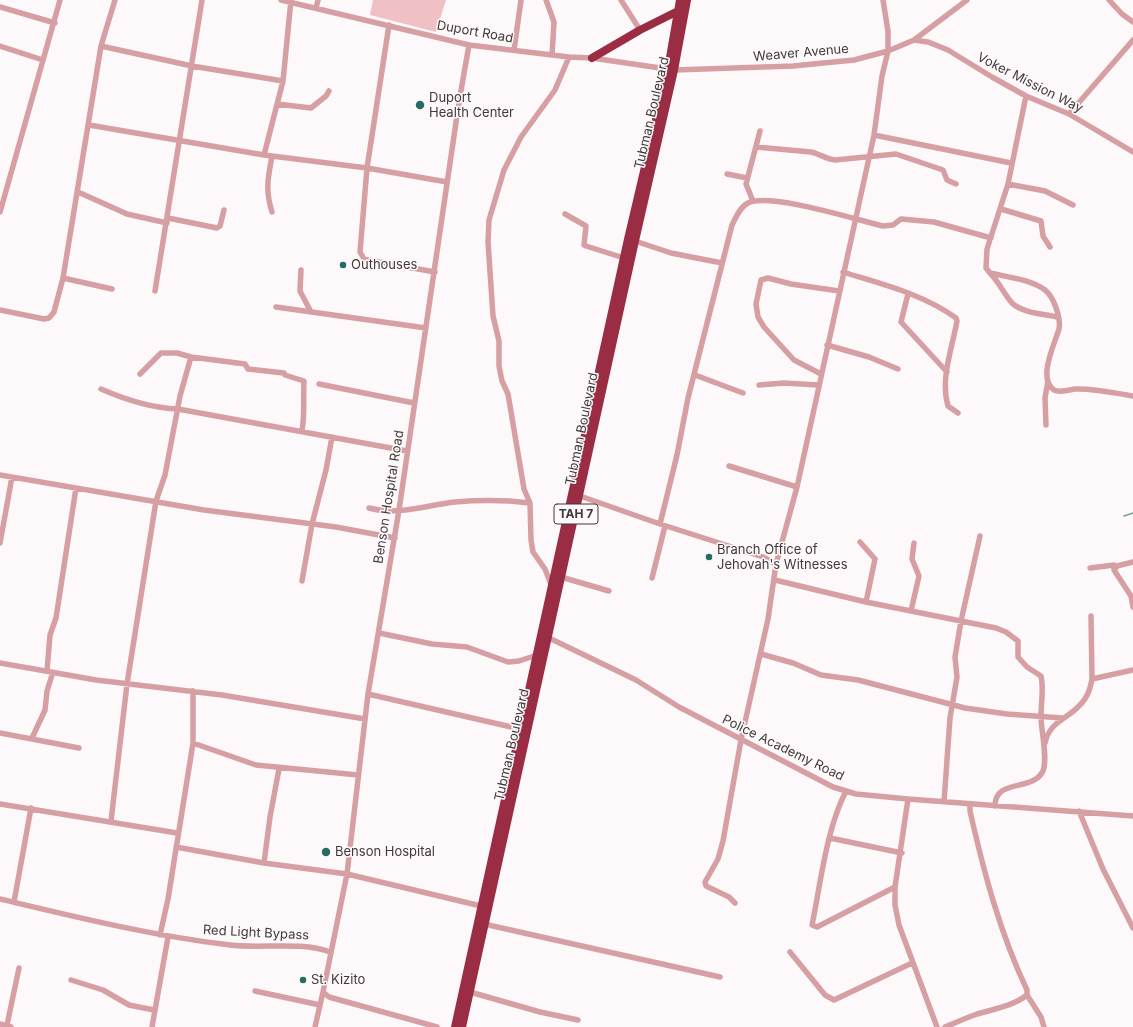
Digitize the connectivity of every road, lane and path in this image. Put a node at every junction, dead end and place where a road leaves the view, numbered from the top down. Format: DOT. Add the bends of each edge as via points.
graph roads {
  1 [pos="60,0"];
  2 [pos="115,0"];
  3 [pos="202,0"];
  4 [pos="281,0"];
  5 [pos="318,0"];
  6 [pos="521,0"];
  7 [pos="546,0"];
  8 [pos="621,0"];
  9 [pos="680,0"];
  10 [pos="687,0"];
  11 [pos="883,0"];
  12 [pos="967,0"];
  13 [pos="1109,0"];
  14 [pos="291,2"];
  15 [pos="0,8"];
  16 [pos="316,8"];
  17 [pos="678,11"];
  18 [pos="1133,22"];
  19 [pos="54,23"];
  20 [pos="388,25"];
  21 [pos="640,30"];
  22 [pos="914,40"];
  23 [pos="1133,40"];
  24 [pos="469,45"];
  25 [pos="0,46"];
  26 [pos="101,46"];
  27 [pos="514,50"];
  28 [pos="888,51"];
  29 [pos="552,55"];
  30 [pos="569,57"];
  31 [pos="592,58"];
  32 [pos="43,60"];
  33 [pos="192,66"];
  34 [pos="671,70"];
  35 [pos="283,81"];
  36 [pos="329,91"];
  37 [pos="1026,96"];
  38 [pos="277,104"];
  39 [pos="1069,114"];
  40 [pos="89,125"];
  41 [pos="760,132"];
  42 [pos="874,135"];
  43 [pos="180,141"];
  44 [pos="756,147"];
  45 [pos="1133,152"];
  46 [pos="264,155"];
  47 [pos="272,156"];
  48 [pos="868,157"];
  49 [pos="1011,163"];
  50 [pos="367,168"];
  51 [pos="727,174"];
  52 [pos="747,178"];
  53 [pos="447,182"];
  54 [pos="956,184"];
  55 [pos="1008,184"];
  56 [pos="78,192"];
  57 [pos="753,201"];
  58 [pos="1073,205"];
  59 [pos="1001,209"];
  60 [pos="224,210"];
  61 [pos="0,212"];
  62 [pos="272,212"];
  63 [pos="565,214"];
  64 [pos="168,220"];
  65 [pos="854,220"];
  66 [pos="991,238"];
  67 [pos="635,241"];
  68 [pos="1050,247"];
  69 [pos="624,258"];
  70 [pos="722,263"];
  71 [pos="301,270"];
  72 [pos="435,272"];
  73 [pos="843,272"];
  74 [pos="990,272"];
  75 [pos="63,278"];
  76 [pos="112,289"];
  77 [pos="155,290"];
  78 [pos="839,291"];
  79 [pos="908,294"];
  80 [pos="276,307"];
  81 [pos="0,310"];
  82 [pos="311,312"];
  83 [pos="1057,317"];
  84 [pos="426,328"];
  85 [pos="827,345"];
  86 [pos="191,357"];
  87 [pos="898,369"];
  88 [pos="947,372"];
  89 [pos="140,374"];
  90 [pos="821,374"];
  91 [pos="695,375"];
  92 [pos="1048,381"];
  93 [pos="319,384"];
  94 [pos="759,385"];
  95 [pos="818,385"];
  96 [pos="101,389"];
  97 [pos="743,393"];
  98 [pos="1133,396"];
  99 [pos="414,403"];
  100 [pos="178,409"];
  101 [pos="958,414"];
  102 [pos="1046,426"];
  103 [pos="302,431"];
  104 [pos="332,437"];
  105 [pos="407,451"];
  106 [pos="729,466"];
  107 [pos="0,475"];
  108 [pos="12,477"];
  109 [pos="797,487"];
  110 [pos="76,488"];
  111 [pos="580,496"];
  112 [pos="156,501"];
  113 [pos="530,502"];
  114 [pos="369,508"];
  115 [pos="399,510"];
  116 [pos="312,524"];
  117 [pos="663,525"];
  118 [pos="980,536"];
  119 [pos="394,538"];
  120 [pos="860,542"];
  121 [pos="0,543"];
  122 [pos="914,543"];
  123 [pos="1133,562"];
  124 [pos="776,564"];
  125 [pos="1090,568"];
  126 [pos="1114,570"];
  127 [pos="561,577"];
  128 [pos="652,578"];
  129 [pos="774,580"];
  130 [pos="302,581"];
  131 [pos="552,587"];
  132 [pos="609,591"];
  133 [pos="866,602"];
  134 [pos="1133,607"];
  135 [pos="911,611"];
  136 [pos="1091,616"];
  137 [pos="961,621"];
  138 [pos="379,633"];
  139 [pos="544,635"];
  140 [pos="761,654"];
  141 [pos="537,655"];
  142 [pos="0,663"];
  143 [pos="1133,670"];
  144 [pos="50,671"];
  145 [pos="1092,679"];
  146 [pos="127,684"];
  147 [pos="193,691"];
  148 [pos="368,694"];
  149 [pos="953,704"];
  150 [pos="1041,716"];
  151 [pos="365,718"];
  152 [pos="1062,718"];
  153 [pos="520,729"];
  154 [pos="0,733"];
  155 [pos="32,738"];
  156 [pos="741,740"];
  157 [pos="193,743"];
  158 [pos="79,748"];
  159 [pos="1044,751"];
  160 [pos="279,768"];
  161 [pos="358,775"];
  162 [pos="846,791"];
  163 [pos="908,799"];
  164 [pos="944,802"];
  165 [pos="0,804"];
  166 [pos="970,804"];
  167 [pos="995,806"];
  168 [pos="31,808"];
  169 [pos="1079,811"];
  170 [pos="1133,816"];
  171 [pos="111,821"];
  172 [pos="178,833"];
  173 [pos="830,838"];
  174 [pos="176,847"];
  175 [pos="902,853"];
  176 [pos="264,863"];
  177 [pos="347,874"];
  178 [pos="895,887"];
  179 [pos="0,899"];
  180 [pos="14,902"];
  181 [pos="735,903"];
  182 [pos="481,906"];
  183 [pos="484,924"];
  184 [pos="1133,928"];
  185 [pos="160,935"];
  186 [pos="168,937"];
  187 [pos="330,952"];
  188 [pos="790,952"];
  189 [pos="912,962"];
  190 [pos="19,968"];
  191 [pos="720,977"];
  192 [pos="71,980"];
  193 [pos="255,991"];
  194 [pos="323,992"];
  195 [pos="470,992"];
  196 [pos="1027,995"];
  197 [pos="320,1005"];
  198 [pos="154,1010"];
  199 [pos="578,1020"];
  200 [pos="0,1024"];
  201 [pos="9,1026"];
  202 [pos="152,1027"];
  203 [pos="315,1027"];
  204 [pos="437,1027"];
  205 [pos="455,1027"];
  206 [pos="462,1027"];
  207 [pos="937,1027"];
  208 [pos="945,1027"];
  209 [pos="1044,1027"];
  1 -- 19 [label="street"];
  2 -- 26 [label="street"];
  3 -- 33 [label="street"];
  4 -- 14 [label="street, Duport Road"];
  5 -- 16 [label="street"];
  6 -- 27 [label="street"];
  7 -- 29 [label="street" via="554,22"];
  8 -- 21 [label="street"];
  9 -- 17 [label="highway, Tubman Boulevard / TAH 7"];
  10 -- 34 [label="highway, Tubman Boulevard / TAH 7"];
  11 -- 28 [label="street" via="888,30"];
  12 -- 22 [label="street, Weaver Avenue"];
  13 -- 18 [label="street"];
  14 -- 16 [label="street, Duport Road"];
  14 -- 35 [label="street"];
  15 -- 19 [label="street"];
  16 -- 20 [label="street, Duport Road"];
  17 -- 21 [label="highway"];
  17 -- 34 [label="highway, Tubman Boulevard / TAH 7"];
  19 -- 32 [label="street"];
  20 -- 24 [label="street, Duport Road"];
  20 -- 50 [label="street"];
  21 -- 31 [label="highway"];
  22 -- 28 [label="street, Weaver Avenue"];
  22 -- 37 [label="street, Voker Mission Way" via="928,42 948,50 976,69"];
  23 -- 39 [label="street"];
  24 -- 27 [label="street, Duport Road"];
  24 -- 53 [label="street, Benson Hospital Road"];
  25 -- 32 [label="street"];
  26 -- 33 [label="street"];
  26 -- 40 [label="street"];
  27 -- 29 [label="street, Duport Road"];
  28 -- 34 [label="street, Weaver Avenue" via="854,60 824,64 748,69"];
  28 -- 42 [label="street"];
  29 -- 30 [label="street, Duport Road"];
  30 -- 31 [label="street, Duport Road"];
  30 -- 113 [label="street" via="555,90 521,137 504,170 490,220 488,242 493,316 499,341 499,366 508,394 524,490"];
  31 -- 34 [label="street, Duport Road"];
  32 -- 61 [label="street"];
  33 -- 35 [label="street"];
  33 -- 43 [label="street"];
  34 -- 67 [label="highway, Tubman Boulevard / TAH 7"];
  34 -- 69 [label="highway, Tubman Boulevard / TAH 7"];
  35 -- 38 [label="street"];
  36 -- 38 [label="street" via="311,108"];
  37 -- 39 [label="street, Voker Mission Way"];
  37 -- 49 [label="street"];
  38 -- 46 [label="street"];
  39 -- 45 [label="street, Voker Mission Way"];
  40 -- 43 [label="street"];
  40 -- 56 [label="street"];
  41 -- 44 [label="street"];
  42 -- 48 [label="street"];
  42 -- 49 [label="street"];
  43 -- 46 [label="street"];
  43 -- 64 [label="street"];
  44 -- 48 [label="street" via="811,152 828,159"];
  44 -- 52 [label="street"];
  46 -- 47 [label="street"];
  47 -- 50 [label="street"];
  47 -- 62 [label="street" via="267,189"];
  48 -- 54 [label="street" via="896,154 907,156 943,170 947,180"];
  48 -- 65 [label="street"];
  49 -- 55 [label="street"];
  50 -- 53 [label="street"];
  50 -- 72 [label="street" via="361,256 368,260"];
  51 -- 52 [label="street"];
  52 -- 57 [label="street" via="746,187"];
  53 -- 72 [label="street, Benson Hospital Road"];
  55 -- 58 [label="street" via="1045,191"];
  55 -- 59 [label="street"];
  56 -- 64 [label="street" via="127,214"];
  56 -- 75 [label="street"];
  57 -- 65 [label="street" via="766,199"];
  57 -- 70 [label="street" via="737,215"];
  59 -- 66 [label="street"];
  59 -- 68 [label="street" via="1041,220 1043,236"];
  60 -- 64 [label="street" via="219,228"];
  63 -- 69 [label="street" via="586,226 584,245"];
  64 -- 77 [label="street"];
  65 -- 66 [label="street" via="883,226 893,225 901,219 917,219"];
  65 -- 73 [label="street"];
  66 -- 74 [label="street" via="985,260 986,268"];
  67 -- 70 [label="street" via="671,253"];
  67 -- 111 [label="highway, Tubman Boulevard / TAH 7"];
  69 -- 131 [label="highway, Tubman Boulevard / TAH 7"];
  70 -- 91 [label="street"];
  71 -- 82 [label="street" via="300,291"];
  72 -- 84 [label="street, Benson Hospital Road"];
  73 -- 78 [label="street"];
  73 -- 79 [label="street"];
  74 -- 83 [label="street" via="1011,302"];
  74 -- 83 [label="street" via="1046,290 1053,298"];
  75 -- 76 [label="street"];
  75 -- 81 [label="street" via="54,312 49,318"];
  78 -- 85 [label="street"];
  78 -- 90 [label="street" via="768,278 762,280 758,291 757,311 764,328 794,360"];
  79 -- 88 [label="street" via="901,322"];
  79 -- 88 [label="street" via="935,305 956,318"];
  80 -- 82 [label="street"];
  82 -- 84 [label="street"];
  83 -- 92 [label="street" via="1059,327 1049,359"];
  84 -- 99 [label="street, Benson Hospital Road"];
  85 -- 87 [label="street" via="869,357"];
  85 -- 90 [label="street"];
  86 -- 89 [label="street" via="177,353 161,353"];
  86 -- 100 [label="street"];
  86 -- 103 [label="street" via="245,364 248,369 284,373 285,376 304,381"];
  88 -- 101 [label="street" via="945,389 948,406"];
  90 -- 95 [label="street"];
  91 -- 97 [label="street"];
  91 -- 117 [label="street" via="688,398"];
  92 -- 98 [label="street" via="1052,388 1058,391 1082,389"];
  92 -- 102 [label="street" via="1045,398"];
  93 -- 99 [label="street"];
  94 -- 95 [label="street"];
  95 -- 109 [label="street"];
  96 -- 100 [label="street" via="141,404"];
  99 -- 105 [label="street, Benson Hospital Road"];
  100 -- 103 [label="street"];
  100 -- 112 [label="street" via="165,475"];
  103 -- 104 [label="street"];
  104 -- 105 [label="street"];
  104 -- 116 [label="street"];
  105 -- 115 [label="street, Benson Hospital Road"];
  106 -- 109 [label="street"];
  107 -- 108 [label="street"];
  108 -- 110 [label="street"];
  108 -- 121 [label="street"];
  109 -- 124 [label="street"];
  110 -- 112 [label="street"];
  110 -- 144 [label="street" via="56,618 50,635"];
  111 -- 117 [label="street"];
  111 -- 127 [label="highway, Tubman Boulevard / TAH 7"];
  112 -- 116 [label="street"];
  112 -- 146 [label="street"];
  113 -- 115 [label="street" via="496,500"];
  113 -- 131 [label="street" via="531,540 534,552 545,569"];
  114 -- 115 [label="street" via="385,512"];
  115 -- 119 [label="street, Benson Hospital Road"];
  116 -- 119 [label="street"];
  116 -- 130 [label="street"];
  117 -- 124 [label="street" via="763,557"];
  117 -- 128 [label="street"];
  118 -- 137 [label="street"];
  119 -- 138 [label="street, Benson Hospital Road"];
  120 -- 133 [label="street" via="875,559"];
  122 -- 135 [label="street" via="912,559 919,576"];
  123 -- 126 [label="street" via="1117,566"];
  124 -- 129 [label="street"];
  125 -- 126 [label="street" via="1114,565"];
  126 -- 134 [label="street" via="1131,596"];
  127 -- 132 [label="street"];
  127 -- 139 [label="highway, Tubman Boulevard / TAH 7"];
  129 -- 133 [label="street"];
  129 -- 140 [label="street"];
  131 -- 139 [label="highway, Tubman Boulevard / TAH 7"];
  133 -- 135 [label="street"];
  135 -- 137 [label="street"];
  136 -- 145 [label="street"];
  137 -- 149 [label="street" via="955,657 957,677"];
  137 -- 150 [label="street" via="996,628 1018,640 1018,657 1041,676"];
  138 -- 141 [label="street" via="432,644 467,647 508,662 520,662"];
  138 -- 148 [label="street, Benson Hospital Road"];
  139 -- 141 [label="highway, Tubman Boulevard / TAH 7"];
  139 -- 156 [label="street, Police Academy Road" via="636,680 679,707"];
  139 -- 183 [label="highway, Tubman Boulevard / TAH 7"];
  140 -- 149 [label="street" via="793,663 814,673 858,680"];
  140 -- 156 [label="street"];
  141 -- 153 [label="highway, Tubman Boulevard / TAH 7"];
  142 -- 144 [label="street"];
  143 -- 145 [label="street"];
  144 -- 146 [label="street"];
  144 -- 155 [label="street" via="45,710"];
  145 -- 152 [label="street" via="1089,693 1082,703"];
  146 -- 147 [label="street"];
  146 -- 171 [label="street"];
  147 -- 151 [label="street"];
  147 -- 157 [label="street"];
  148 -- 151 [label="street, Benson Hospital Road"];
  148 -- 153 [label="street"];
  149 -- 150 [label="street" via="993,712"];
  149 -- 164 [label="street"];
  150 -- 152 [label="street"];
  150 -- 159 [label="street"];
  151 -- 161 [label="street, Benson Hospital Road"];
  152 -- 159 [label="street" via="1048,732"];
  153 -- 182 [label="highway, Tubman Boulevard / TAH 7"];
  154 -- 155 [label="street"];
  155 -- 158 [label="street"];
  156 -- 162 [label="street, Police Academy Road" via="833,787"];
  156 -- 181 [label="street" via="724,841 705,882 706,886 729,897"];
  157 -- 160 [label="street" via="239,760"];
  157 -- 172 [label="street"];
  159 -- 167 [label="street" via="1043,771 1039,776 1030,782 1002,790 997,794"];
  160 -- 161 [label="street"];
  160 -- 176 [label="street"];
  161 -- 177 [label="street, Benson Hospital Road"];
  162 -- 163 [label="street, Police Academy Road"];
  162 -- 173 [label="street" via="840,802"];
  163 -- 164 [label="street, Police Academy Road"];
  163 -- 175 [label="street"];
  164 -- 166 [label="street, Police Academy Road"];
  165 -- 168 [label="street"];
  166 -- 167 [label="street, Police Academy Road"];
  166 -- 196 [label="street" via="983,868"];
  167 -- 169 [label="street, Police Academy Road"];
  168 -- 171 [label="street" via="48,813"];
  168 -- 180 [label="street"];
  169 -- 170 [label="street, Police Academy Road"];
  169 -- 184 [label="street" via="1103,869"];
  171 -- 172 [label="street"];
  172 -- 174 [label="street"];
  173 -- 175 [label="street"];
  173 -- 178 [label="street" via="812,925 814,927"];
  174 -- 176 [label="street"];
  174 -- 185 [label="street"];
  175 -- 178 [label="street"];
  176 -- 177 [label="street"];
  177 -- 182 [label="street"];
  177 -- 187 [label="street, Benson Hospital Road"];
  178 -- 189 [label="street" via="899,925"];
  179 -- 180 [label="street, Red Light Bypass"];
  180 -- 185 [label="street, Red Light Bypass"];
  182 -- 205 [label="highway, Tubman Boulevard / TAH 7"];
  183 -- 191 [label="street"];
  183 -- 195 [label="highway, Tubman Boulevard / TAH 7"];
  185 -- 186 [label="street, Red Light Bypass"];
  186 -- 187 [label="street, Red Light Bypass" via="232,946 317,948"];
  186 -- 198 [label="street"];
  187 -- 194 [label="street"];
  188 -- 189 [label="street" via="825,995 834,1000"];
  189 -- 207 [label="street"];
  190 -- 201 [label="street"];
  192 -- 198 [label="street" via="103,990 129,1005"];
  193 -- 197 [label="street"];
  194 -- 197 [label="street"];
  194 -- 204 [label="street" via="329,996"];
  195 -- 199 [label="street"];
  195 -- 206 [label="highway, Tubman Boulevard / TAH 7"];
  196 -- 208 [label="street" via="1009,1005"];
  196 -- 209 [label="street" via="1041,1017"];
  197 -- 203 [label="street"];
  198 -- 202 [label="street"];
  200 -- 201 [label="street"];
}
